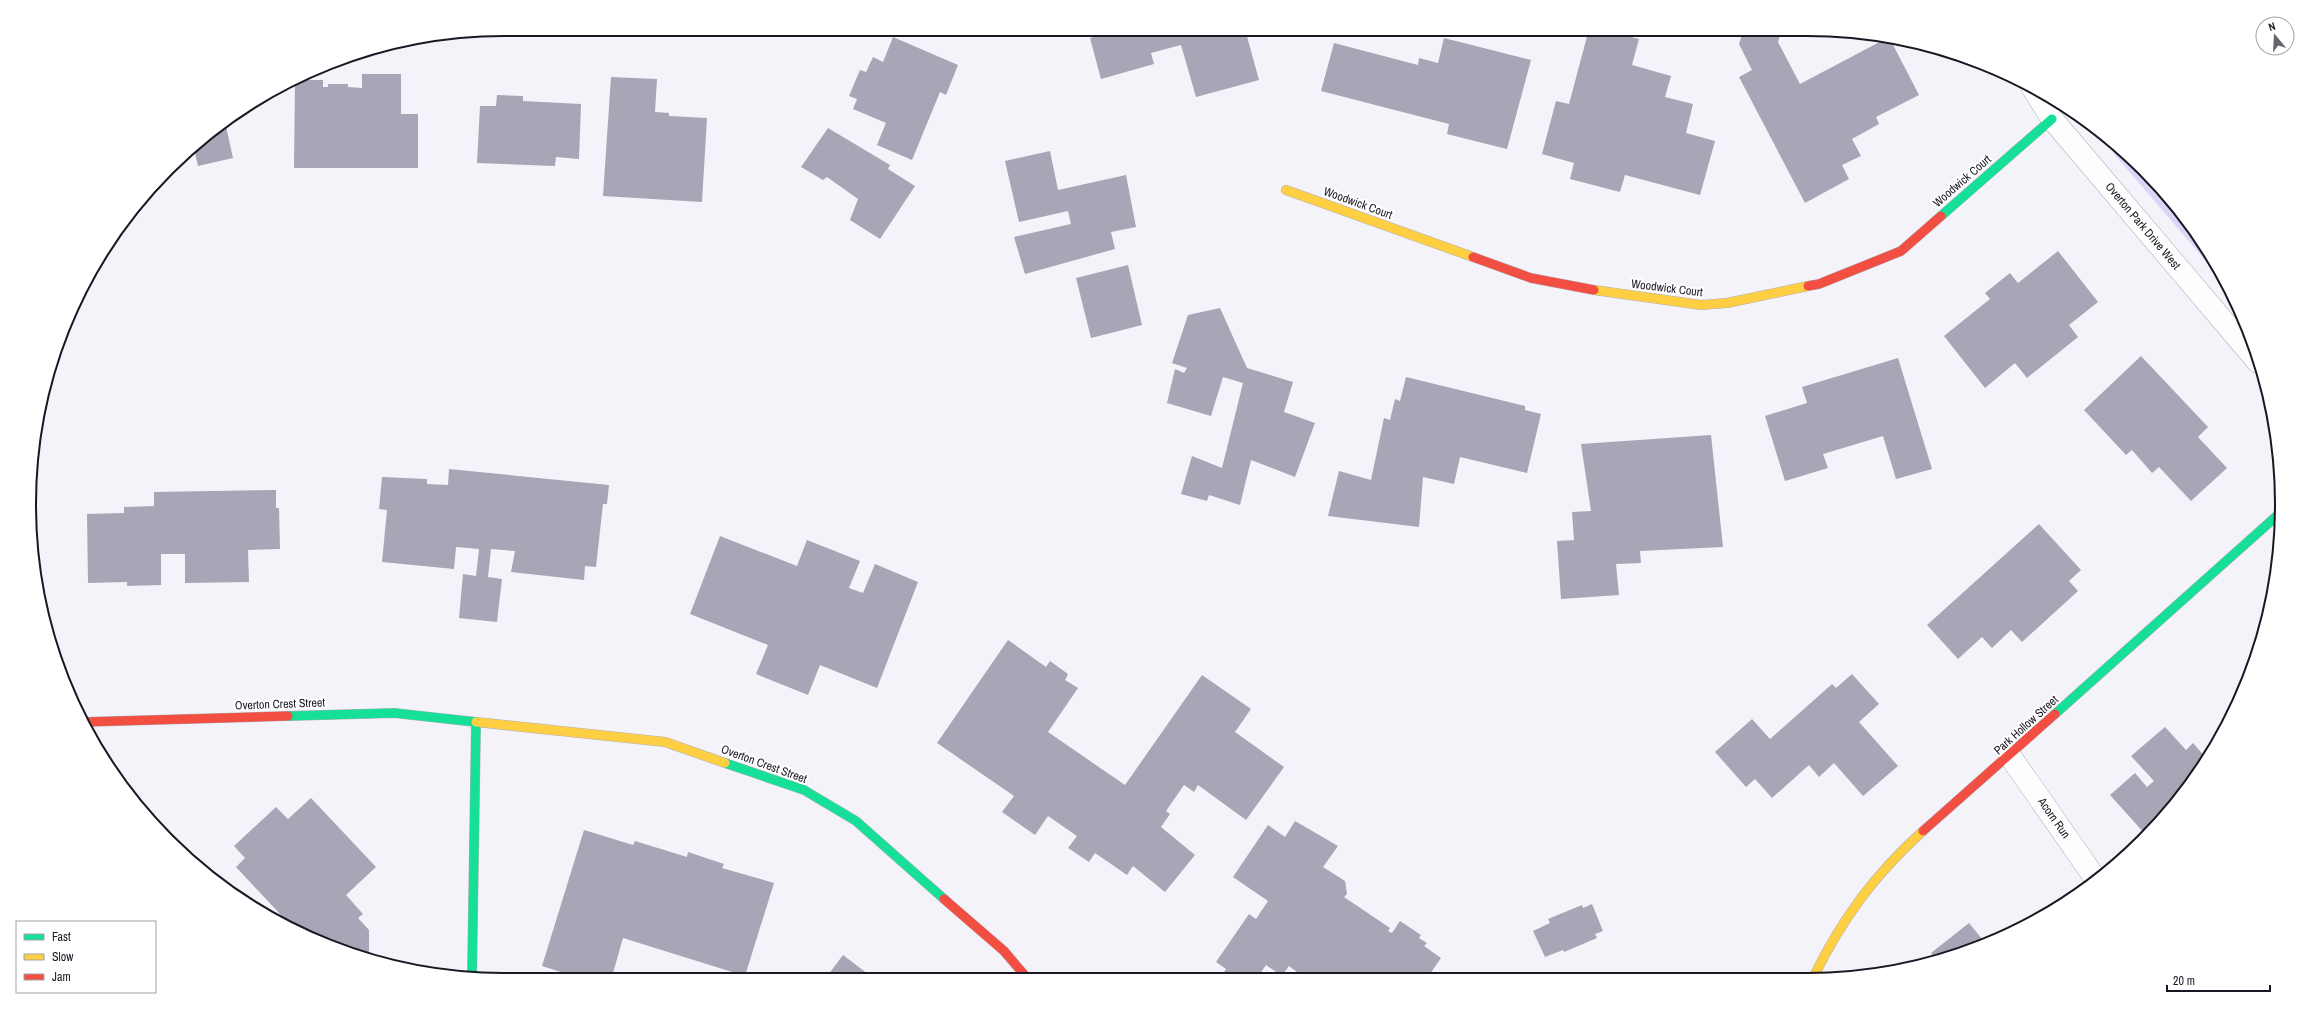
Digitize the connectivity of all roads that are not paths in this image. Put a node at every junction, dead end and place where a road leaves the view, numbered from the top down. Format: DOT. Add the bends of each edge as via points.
graph roads {
  1 [pos="2039,98"];
  2 [pos="2052,119"];
  3 [pos="1286,190"];
  4 [pos="2249,351"];
  5 [pos="2275,518"];
  6 [pos="89,722"];
  7 [pos="476,722"];
  8 [pos="2010,756"];
  9 [pos="2093,875"];
  10 [pos="472,972"];
  11 [pos="1023,973"];
  12 [pos="1816,973"];
  1 -- 2 [label="street, Overton Park Drive West"];
  2 -- 3 [label="street, Woodwick Court" via="1901,251 1819,284 1727,303 1701,305 1592,290 1531,278"];
  2 -- 4 [label="street, Overton Park Drive West"];
  5 -- 8 [label="street, Park Hollow Street"];
  6 -- 7 [label="street, Overton Crest Street" via="394,713"];
  7 -- 10 [label="street"];
  7 -- 11 [label="street, Overton Crest Street" via="665,742 804,790 856,821 1004,951"];
  8 -- 9 [label="street, Acorn Run"];
  8 -- 12 [label="street, Park Hollow Street" via="1903,849 1861,896 1832,940"];
}
